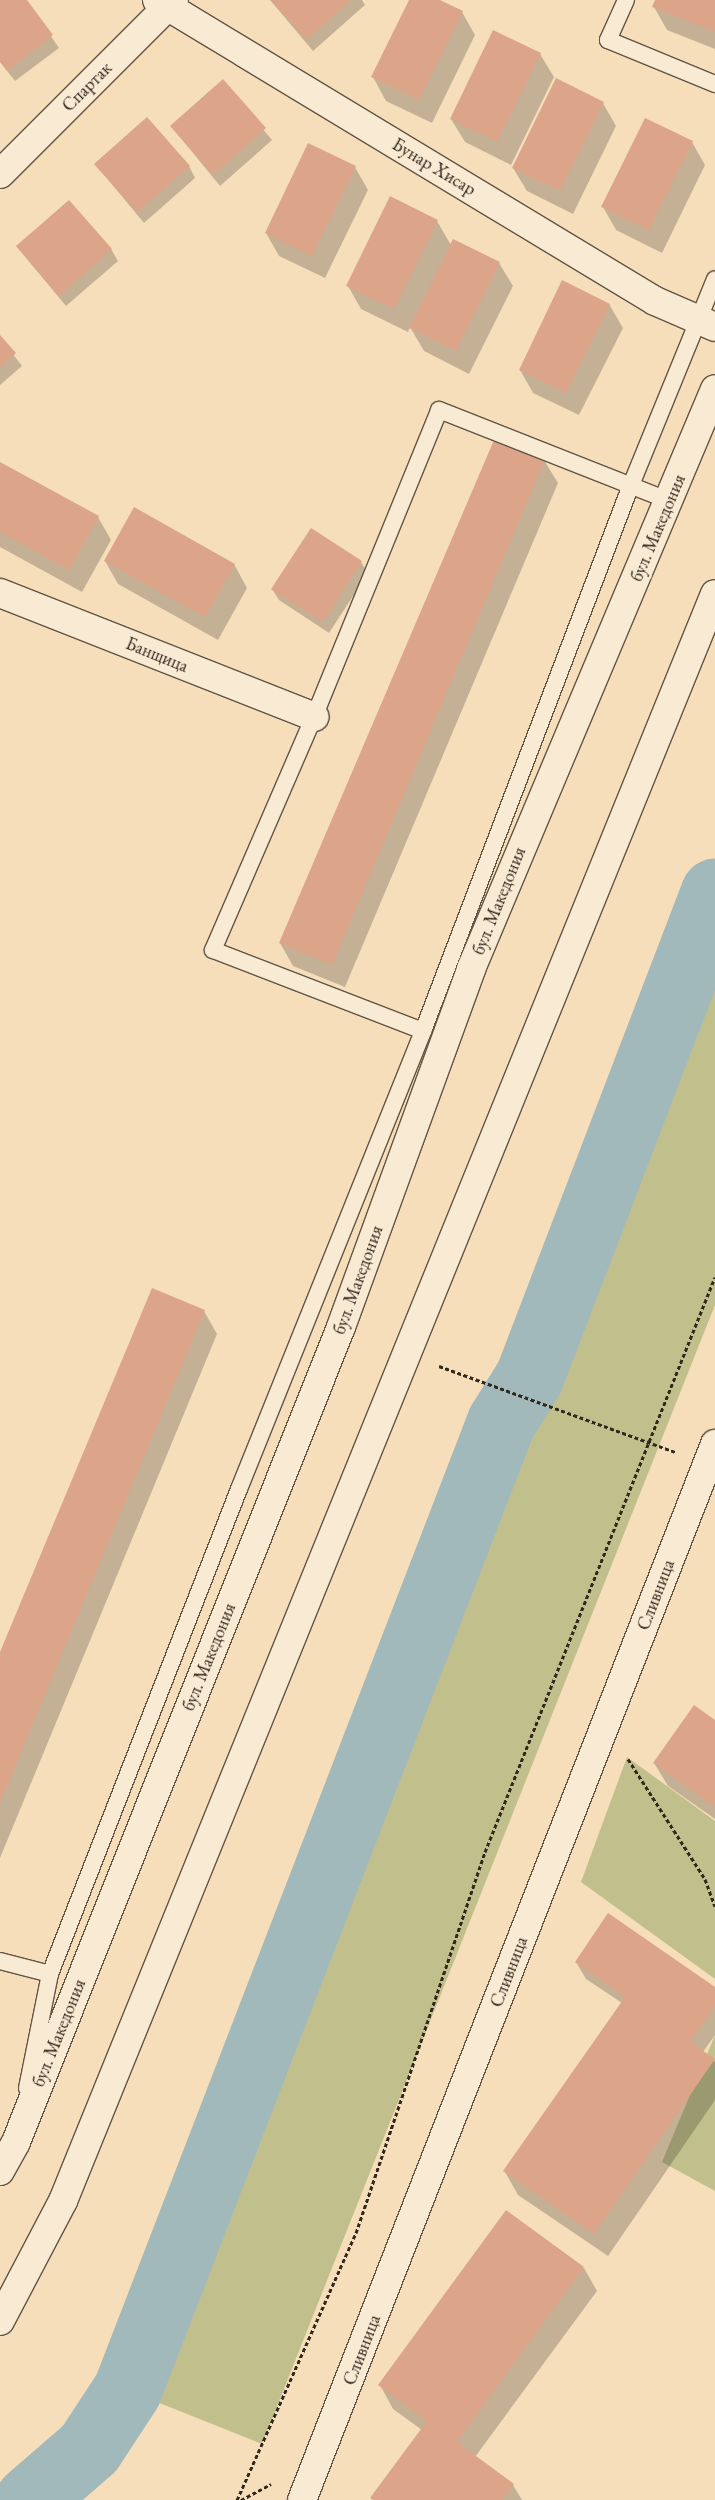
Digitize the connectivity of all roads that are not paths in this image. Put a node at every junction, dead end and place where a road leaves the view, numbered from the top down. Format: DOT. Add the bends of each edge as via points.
graph roads {
  1 [pos="626,0"];
  2 [pos="166,2"];
  3 [pos="715,84"];
  4 [pos="0,174"];
  5 [pos="715,279"];
  6 [pos="706,324"];
  7 [pos="715,389"];
  8 [pos="630,485"];
  9 [pos="670,502"];
  10 [pos="0,593"];
  11 [pos="715,594"];
  12 [pos="314,717"];
  13 [pos="422,1032"];
  14 [pos="711,1453"];
  15 [pos="0,1961"];
  16 [pos="50,1974"];
  17 [pos="16,2142"];
  18 [pos="0,2171"];
  19 [pos="0,2321"];
  20 [pos="302,2500"];
  1 -- 3 [label="lane" via="608,40"];
  2 -- 4 [label="street, Спартак"];
  2 -- 6 [label="street, Бунар Хисар" via="655,301"];
  5 -- 6 [label="lane"];
  6 -- 8 [label="lane"];
  7 -- 9 [label="street, бул. Македония"];
  8 -- 9 [label="lane"];
  8 -- 12 [label="lane" via="439,410"];
  8 -- 13 [label="lane"];
  9 -- 17 [label="street, бул. Македония" via="471,969 341,1327"];
  10 -- 12 [label="street, Банщица"];
  11 -- 19 [label="street" via="63,2200"];
  12 -- 13 [label="lane" via="213,950"];
  13 -- 16 [label="lane" via="235,1498"];
  14 -- 20 [label="street, Сливница"];
  15 -- 16 [label="lane"];
  16 -- 17 [label="lane"];
  17 -- 18 [label="street, бул. Македония"];
}
